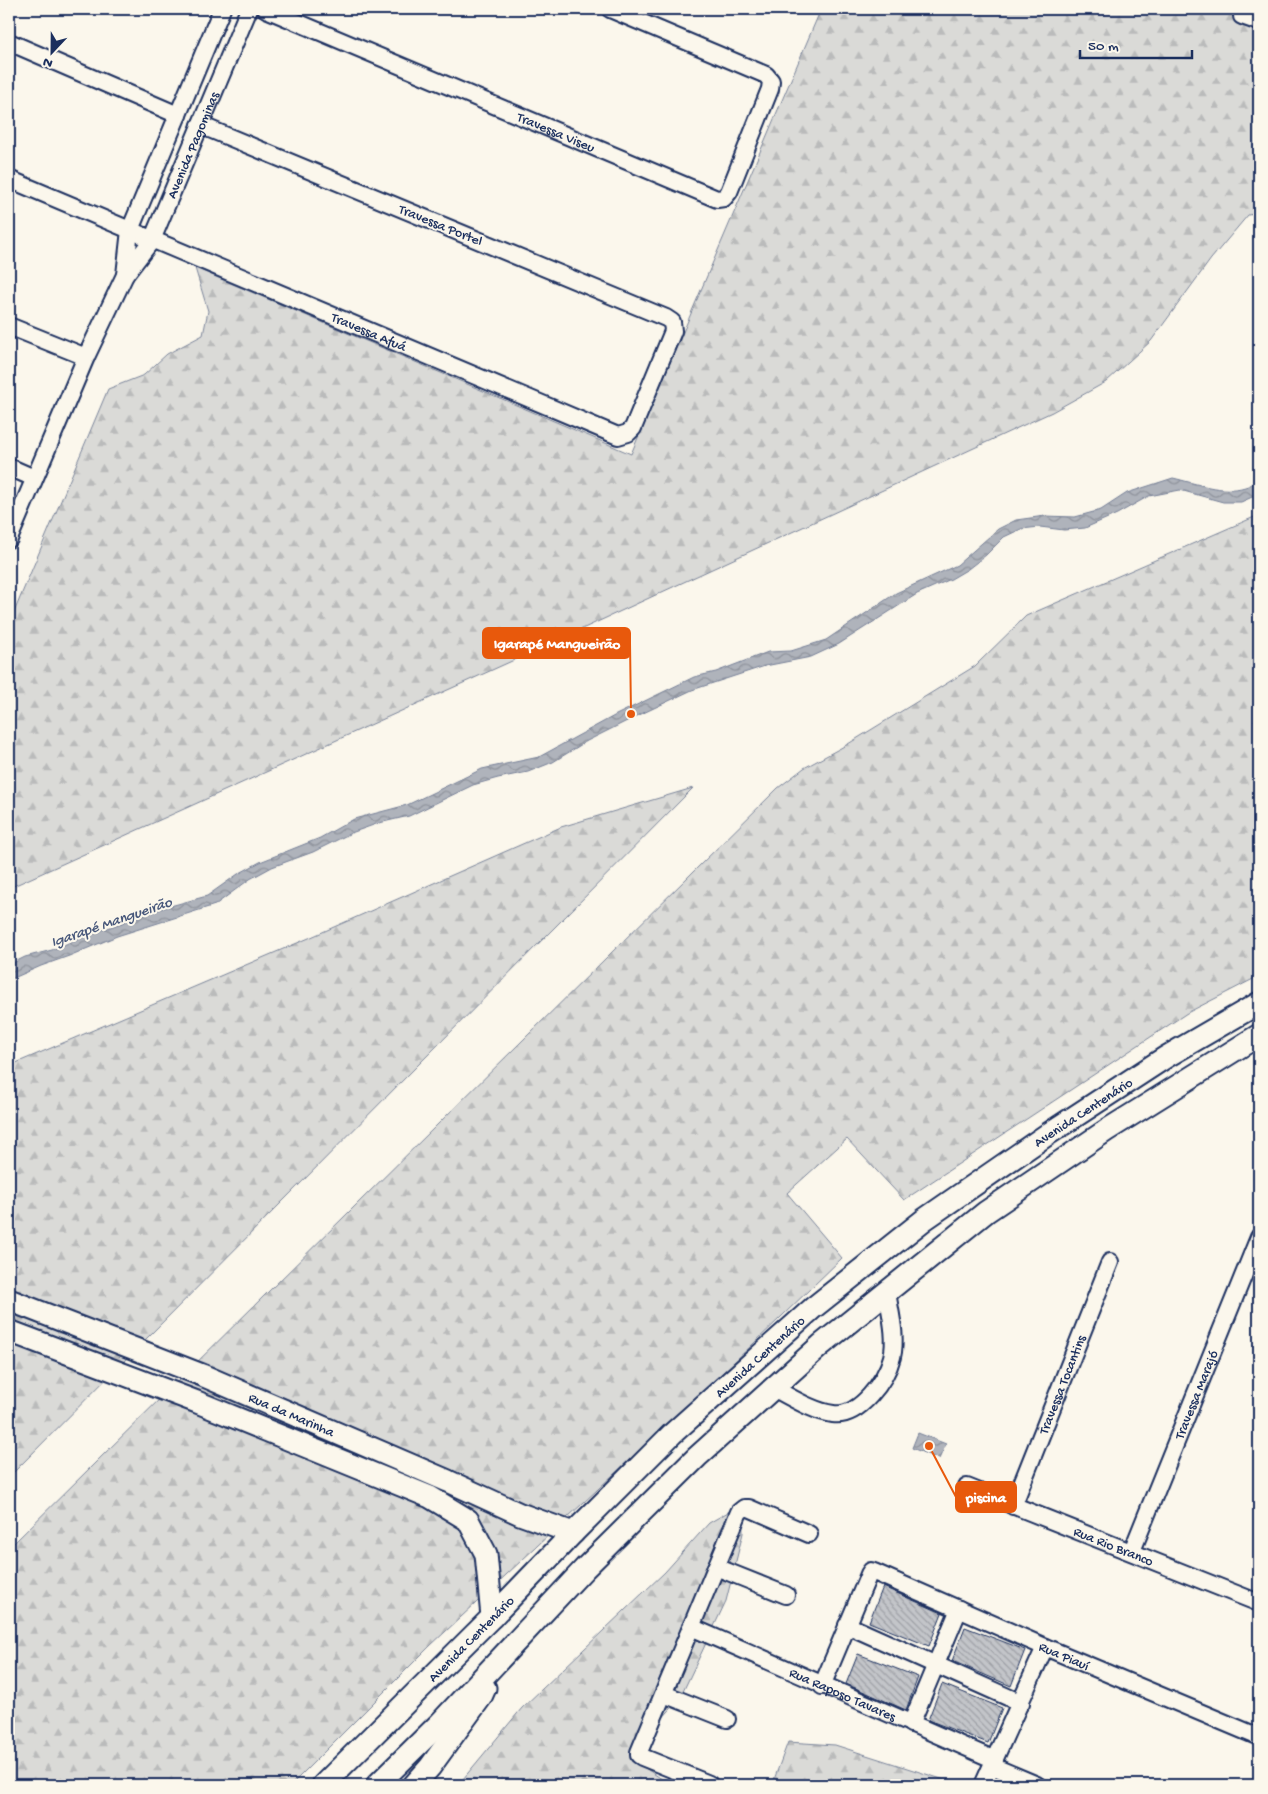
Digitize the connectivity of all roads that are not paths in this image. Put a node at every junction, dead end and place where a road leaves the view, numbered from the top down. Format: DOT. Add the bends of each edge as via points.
graph roads {
  1 [pos="222,9"];
  2 [pos="249,9"];
  3 [pos="266,9"];
  4 [pos="610,9"];
  5 [pos="1242,9"];
  6 [pos="1259,22"];
  7 [pos="9,42"];
  8 [pos="178,115"];
  9 [pos="200,125"];
  10 [pos="9,179"];
  11 [pos="130,230"];
  12 [pos="152,240"];
  13 [pos="125,275"];
  14 [pos="9,326"];
  15 [pos="673,331"];
  16 [pos="86,357"];
  17 [pos="9,467"];
  18 [pos="34,478"];
  19 [pos="14,510"];
  20 [pos="9,539"];
  21 [pos="1259,1003"];
  22 [pos="1259,1035"];
  23 [pos="1259,1238"];
  24 [pos="1110,1262"];
  25 [pos="887,1292"];
  26 [pos="9,1300"];
  27 [pos="9,1331"];
  28 [pos="773,1388"];
  29 [pos="967,1487"];
  30 [pos="1013,1506"];
  31 [pos="573,1533"];
  32 [pos="809,1534"];
  33 [pos="1132,1551"];
  34 [pos="716,1566"];
  35 [pos="786,1595"];
  36 [pos="1259,1602"];
  37 [pos="959,1609"];
  38 [pos="492,1617"];
  39 [pos="847,1624"];
  40 [pos="691,1628"];
  41 [pos="1046,1647"];
  42 [pos="497,1660"];
  43 [pos="936,1665"];
  44 [pos="822,1686"];
  45 [pos="664,1694"];
  46 [pos="1021,1703"];
  47 [pos="727,1719"];
  48 [pos="911,1724"];
  49 [pos="1259,1737"];
  50 [pos="994,1763"];
  51 [pos="708,1784"];
  52 [pos="323,1785"];
  53 [pos="377,1785"];
  54 [pos="414,1785"];
  55 [pos="983,1785"];
  56 [pos="1037,1785"];
  1 -- 8 [label="street, Avenida Pagominas"];
  2 -- 9 [label="street, Avenida Pagominas"];
  3 -- 4 [label="street, Travessa Viseu" via="717,199 724,198 770,89 770,81 766,75"];
  5 -- 6 [label="street" via="1242,16"];
  7 -- 8 [label="street"];
  8 -- 11 [label="street, Avenida Pagominas"];
  9 -- 12 [label="street, Avenida Pagominas"];
  9 -- 15 [label="street, Travessa Portel" via="666,318 672,322"];
  10 -- 11 [label="street, Travessa Afuá"];
  11 -- 12 [label="street, Travessa Afuá"];
  11 -- 13 [label="street, Avenida Pagominas"];
  12 -- 13 [label="street, Avenida Pagominas"];
  12 -- 15 [label="street, Travessa Afuá" via="618,436 633,428"];
  13 -- 16 [label="street, Avenida Pagominas"];
  14 -- 16 [label="street"];
  16 -- 18 [label="street, Avenida Pagominas"];
  17 -- 18 [label="street"];
  18 -- 19 [label="street, Avenida Pagominas"];
  19 -- 20 [label="street, Avenida Pagominas"];
  21 -- 31 [label="main road, Avenida Centenário" via="1166,1057 926,1219 806,1315 672,1434"];
  22 -- 25 [label="main road, Avenida Centenário" via="1107,1130 986,1212"];
  23 -- 33 [label="street, Travessa Marajó"];
  24 -- 30 [label="street, Travessa Tocantins"];
  25 -- 28 [label="main road, Avenida Centenário"];
  25 -- 28 [label="street" via="893,1336 892,1357 871,1396 852,1411 834,1414"];
  26 -- 31 [label="main road, Rua da Marinha" via="202,1375 520,1514"];
  27 -- 38 [label="main road, Rua da Marinha" via="197,1402 430,1497 468,1520 486,1554"];
  28 -- 42 [label="main road, Avenida Centenário" via="690,1464"];
  29 -- 30 [label="street, Rua Rio Branco"];
  30 -- 33 [label="street, Rua Rio Branco"];
  31 -- 38 [label="main road, Avenida Centenário"];
  32 -- 34 [label="street" via="744,1508"];
  33 -- 36 [label="street, Rua Rio Branco"];
  34 -- 35 [label="street"];
  34 -- 40 [label="street"];
  37 -- 39 [label="street, Rua Piauí" via="872,1572"];
  37 -- 41 [label="street, Rua Piauí"];
  37 -- 43 [label="street"];
  38 -- 52 [label="main road, Avenida Centenário"];
  39 -- 43 [label="street"];
  39 -- 44 [label="street"];
  40 -- 44 [label="street, Rua Raposo Tavares"];
  40 -- 45 [label="street"];
  41 -- 46 [label="street"];
  41 -- 49 [label="street, Rua Piauí"];
  42 -- 53 [label="main road, Avenida Centenário" via="440,1723"];
  42 -- 54 [label="main road" via="481,1697"];
  43 -- 46 [label="street"];
  43 -- 48 [label="street"];
  44 -- 48 [label="street, Rua Raposo Tavares"];
  45 -- 47 [label="street"];
  45 -- 51 [label="street" via="639,1755"];
  46 -- 50 [label="street"];
  48 -- 50 [label="street, Rua Raposo Tavares"];
  50 -- 55 [label="street"];
  50 -- 56 [label="street, Rua Raposo Tavares"];
}
